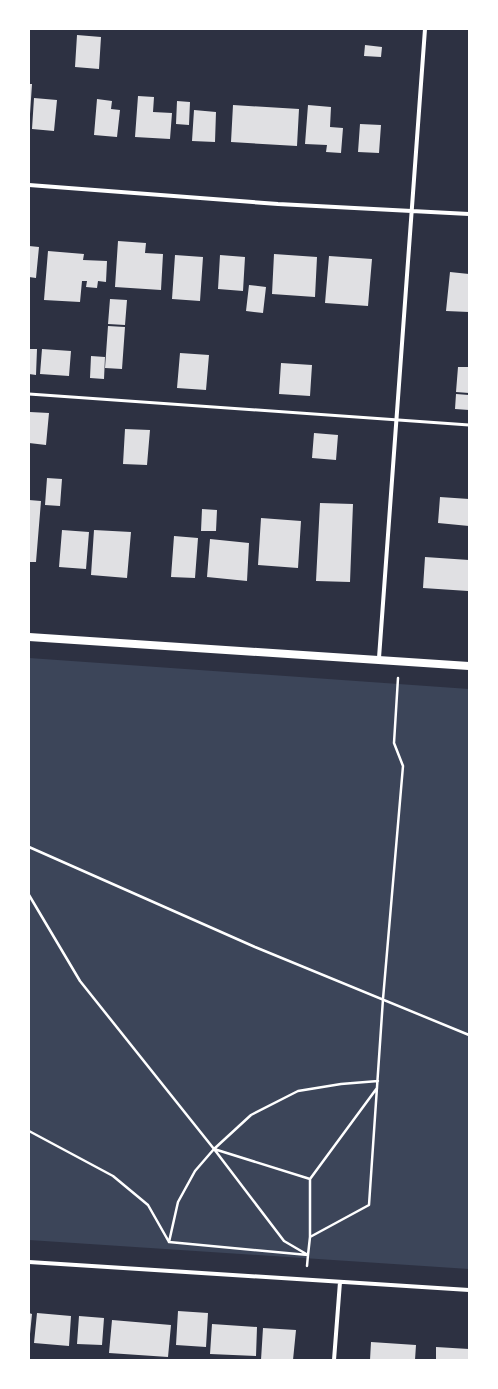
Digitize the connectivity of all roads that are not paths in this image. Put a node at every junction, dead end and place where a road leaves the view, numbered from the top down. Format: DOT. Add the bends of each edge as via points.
graph roads {
  1 [pos="425,29"];
  2 [pos="29,185"];
  3 [pos="411,210"];
  4 [pos="469,214"];
  5 [pos="29,394"];
  6 [pos="398,420"];
  7 [pos="469,425"];
  8 [pos="29,637"];
  9 [pos="379,658"];
  10 [pos="469,666"];
  11 [pos="29,1262"];
  12 [pos="340,1282"];
  13 [pos="469,1290"];
  14 [pos="334,1360"];
  1 -- 3 [label="street"];
  2 -- 3 [label="street" via="278,204"];
  3 -- 4 [label="street"];
  3 -- 6 [label="street"];
  5 -- 6 [label="lane"];
  6 -- 7 [label="lane"];
  6 -- 9 [label="street"];
  8 -- 9 [label="main road"];
  9 -- 10 [label="main road"];
  11 -- 12 [label="street"];
  12 -- 13 [label="street"];
  12 -- 14 [label="street"];
}
